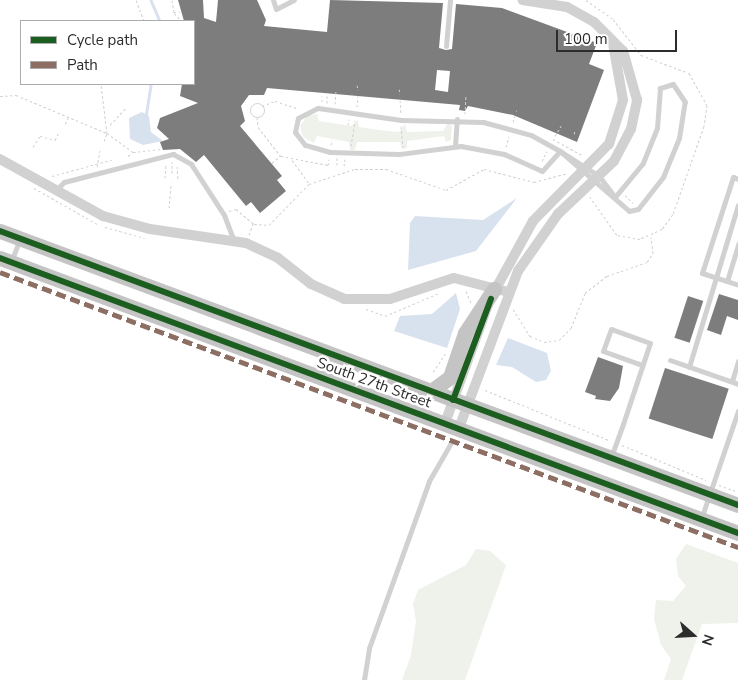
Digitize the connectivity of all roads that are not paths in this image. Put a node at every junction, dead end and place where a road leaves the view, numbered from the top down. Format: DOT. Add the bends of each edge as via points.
graph roads {
  1 [pos="273,0"];
  2 [pos="294,0"];
  3 [pos="450,0"];
  4 [pos="523,0"];
  5 [pos="551,2"];
  6 [pos="614,44"];
  7 [pos="446,46"];
  8 [pos="457,119"];
  9 [pos="455,146"];
  10 [pos="560,151"];
  11 [pos="0,159"];
  12 [pos="586,166"];
  13 [pos="596,178"];
  14 [pos="738,179"];
  15 [pos="55,191"];
  16 [pos="615,197"];
  17 [pos="738,205"];
  18 [pos="0,231"];
  19 [pos="20,238"];
  20 [pos="233,238"];
  21 [pos="738,244"];
  22 [pos="5,260"];
  23 [pos="715,278"];
  24 [pos="727,281"];
  25 [pos="738,285"];
  26 [pos="500,289"];
  27 [pos="670,360"];
  28 [pos="738,360"];
  29 [pos="642,365"];
  30 [pos="689,367"];
  31 [pos="732,381"];
  32 [pos="738,384"];
  33 [pos="431,392"];
  34 [pos="460,403"];
  35 [pos="738,411"];
  36 [pos="452,431"];
  37 [pos="611,457"];
  38 [pos="710,494"];
  39 [pos="738,505"];
  40 [pos="701,519"];
  41 [pos="738,533"];
  42 [pos="364,680"];
  1 -- 2 [label="lane" via="276,9"];
  3 -- 7 [label="lane"];
  4 -- 5 [label="street"];
  5 -- 6 [label="street" via="594,22"];
  6 -- 12 [label="street" via="622,112 609,144"];
  6 -- 13 [label="street" via="630,65 636,100 624,146"];
  8 -- 9 [label="lane"];
  8 -- 9 [label="lane" via="401,120 318,108 304,113 295,126 300,142 350,154 403,154"];
  8 -- 10 [label="lane" via="511,128"];
  9 -- 10 [label="lane" via="504,154 545,170"];
  10 -- 12 [label="lane"];
  11 -- 15 [label="street"];
  12 -- 13 [label="lane"];
  12 -- 26 [label="street" via="533,221"];
  13 -- 16 [label="lane"];
  13 -- 26 [label="street" via="544,230"];
  14 -- 23 [label="lane" via="734,177 702,273"];
  15 -- 20 [label="street" via="125,223"];
  15 -- 20 [label="lane" via="64,182 173,154 190,164 224,215"];
  16 -- 16 [label="lane" via="633,212 663,177 680,138 685,102 673,84 660,88 657,128 643,162"];
  17 -- 23 [label="lane"];
  18 -- 19 [label="main road, South 27th Street"];
  19 -- 22 [label="lane"];
  19 -- 33 [label="main road, South 27th Street"];
  20 -- 26 [label="street" via="278,258 311,284 344,299 390,300 454,278"];
  21 -- 24 [label="lane"];
  22 -- 36 [label="main road, South 27th Street"];
  23 -- 24 [label="lane"];
  23 -- 30 [label="lane"];
  24 -- 25 [label="lane"];
  26 -- 33 [label="main road" via="465,333 450,377"];
  26 -- 34 [label="street"];
  26 -- 34 [label="street"];
  27 -- 30 [label="lane"];
  28 -- 31 [label="lane"];
  29 -- 29 [label="lane" via="650,343 611,329 603,351"];
  29 -- 37 [label="lane"];
  30 -- 31 [label="lane"];
  31 -- 32 [label="lane"];
  33 -- 34 [label="main road, South 27th Street"];
  34 -- 36 [label="street"];
  34 -- 36 [label="street"];
  34 -- 37 [label="main road, South 27th Street"];
  35 -- 38 [label="lane"];
  36 -- 40 [label="main road, South 27th Street"];
  36 -- 42 [label="lane" via="429,481 369,648"];
  37 -- 38 [label="main road, South 27th Street"];
  38 -- 39 [label="main road, South 27th Street"];
  38 -- 40 [label="lane"];
  40 -- 41 [label="main road, South 27th Street"];
}
